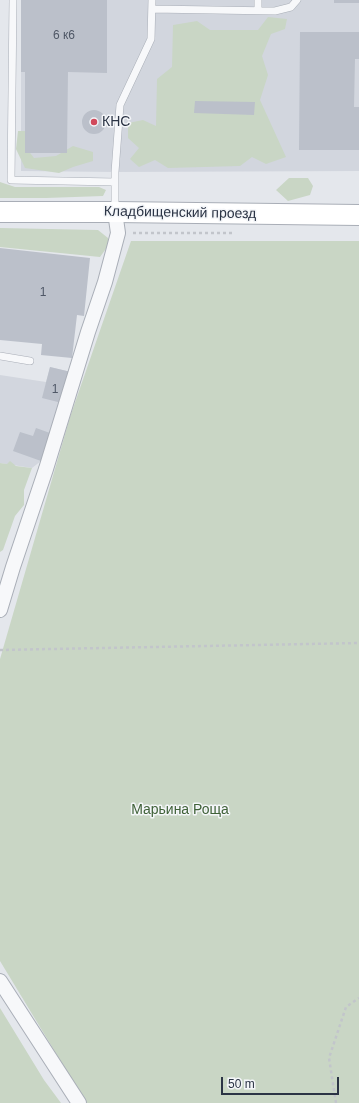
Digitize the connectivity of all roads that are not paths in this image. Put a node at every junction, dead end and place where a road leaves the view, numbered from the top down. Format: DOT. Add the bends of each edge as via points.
graph roads {
  1 [pos="13,0"];
  2 [pos="152,0"];
  3 [pos="258,0"];
  4 [pos="296,0"];
  5 [pos="152,10"];
  6 [pos="258,10"];
  7 [pos="115,182"];
  8 [pos="0,212"];
  9 [pos="115,212"];
  10 [pos="359,215"];
  11 [pos="0,356"];
  12 [pos="30,362"];
  13 [pos="0,610"];
  14 [pos="0,981"];
  15 [pos="79,1103"];
  1 -- 7 [label="lane" via="11,180"];
  2 -- 5 [label="lane"];
  3 -- 6 [label="lane"];
  4 -- 6 [label="lane" via="291,7 275,11"];
  5 -- 6 [label="lane"];
  5 -- 7 [label="lane" via="151,39 120,105"];
  7 -- 9 [label="lane"];
  8 -- 9 [label="street, Кладбищенский проезд"];
  9 -- 10 [label="street, Кладбищенский проезд"];
  9 -- 13 [label="street" via="118,232 107,275"];
  11 -- 12 [label="lane"];
  14 -- 15 [label="street"];
}
